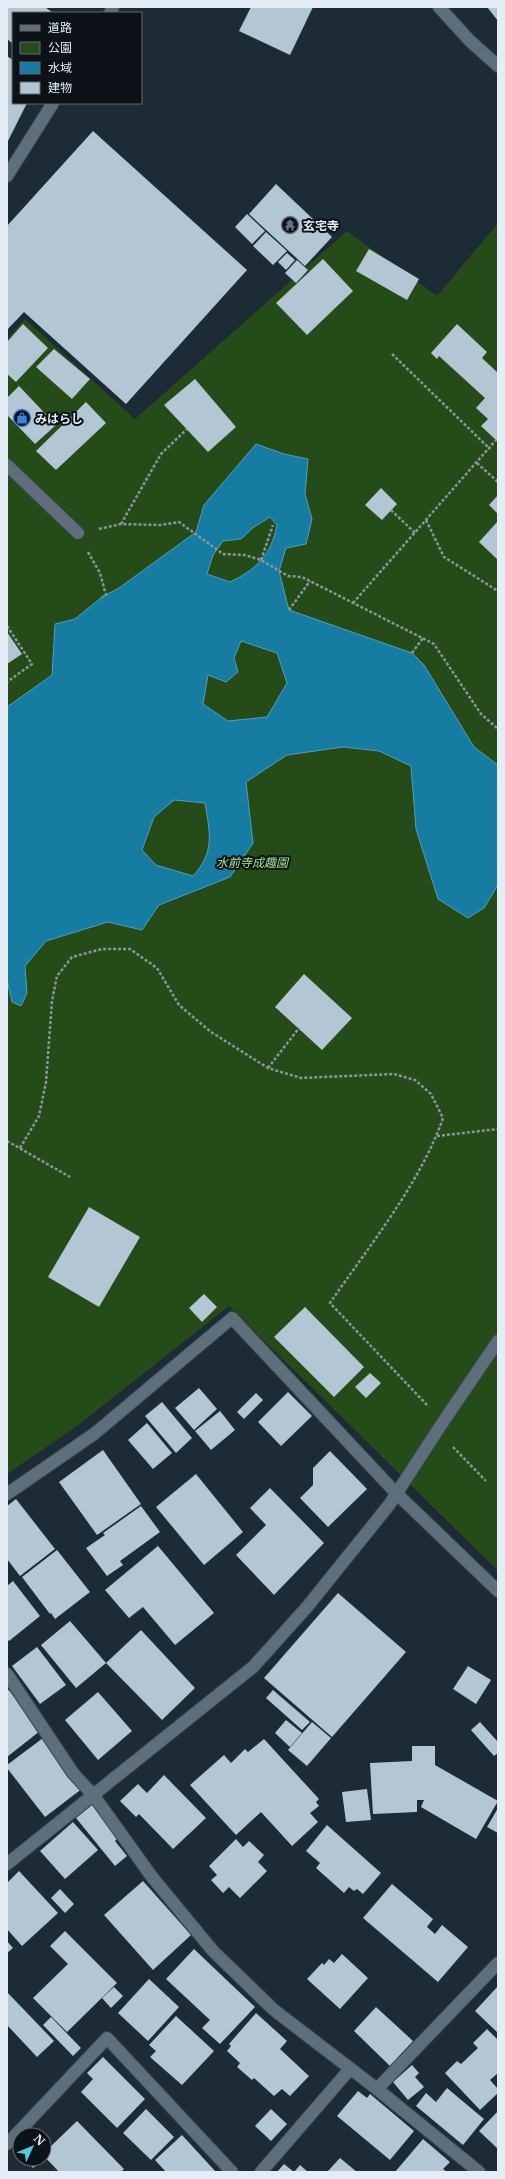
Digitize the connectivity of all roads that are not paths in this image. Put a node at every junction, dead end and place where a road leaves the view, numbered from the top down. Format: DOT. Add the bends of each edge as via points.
graph roads {
  1 [pos="440,7"];
  2 [pos="498,66"];
  3 [pos="52,104"];
  4 [pos="7,176"];
  5 [pos="7,465"];
  6 [pos="78,533"];
  7 [pos="498,1342"];
  8 [pos="396,1492"];
  9 [pos="7,1494"];
  10 [pos="498,1591"];
  11 [pos="7,1674"];
  12 [pos="94,1796"];
  13 [pos="7,1864"];
  14 [pos="498,1963"];
  15 [pos="350,2069"];
  16 [pos="377,2089"];
  17 [pos="7,2144"];
  18 [pos="232,2172"];
  19 [pos="261,2172"];
  20 [pos="479,2172"];
  1 -- 2 [label="street" via="470,41"];
  3 -- 4 [label="street"];
  5 -- 6 [label="street"];
  7 -- 8 [label="street"];
  8 -- 9 [label="street" via="232,1318 94,1434"];
  8 -- 10 [label="street"];
  8 -- 12 [label="street" via="307,1607 253,1667"];
  11 -- 12 [label="street" via="73,1773"];
  12 -- 13 [label="street"];
  12 -- 15 [label="street" via="152,1877 213,1951 274,2010"];
  14 -- 16 [label="street"];
  15 -- 16 [label="street"];
  15 -- 19 [label="street"];
  16 -- 20 [label="street"];
  17 -- 18 [label="street" via="107,2038"];
}
